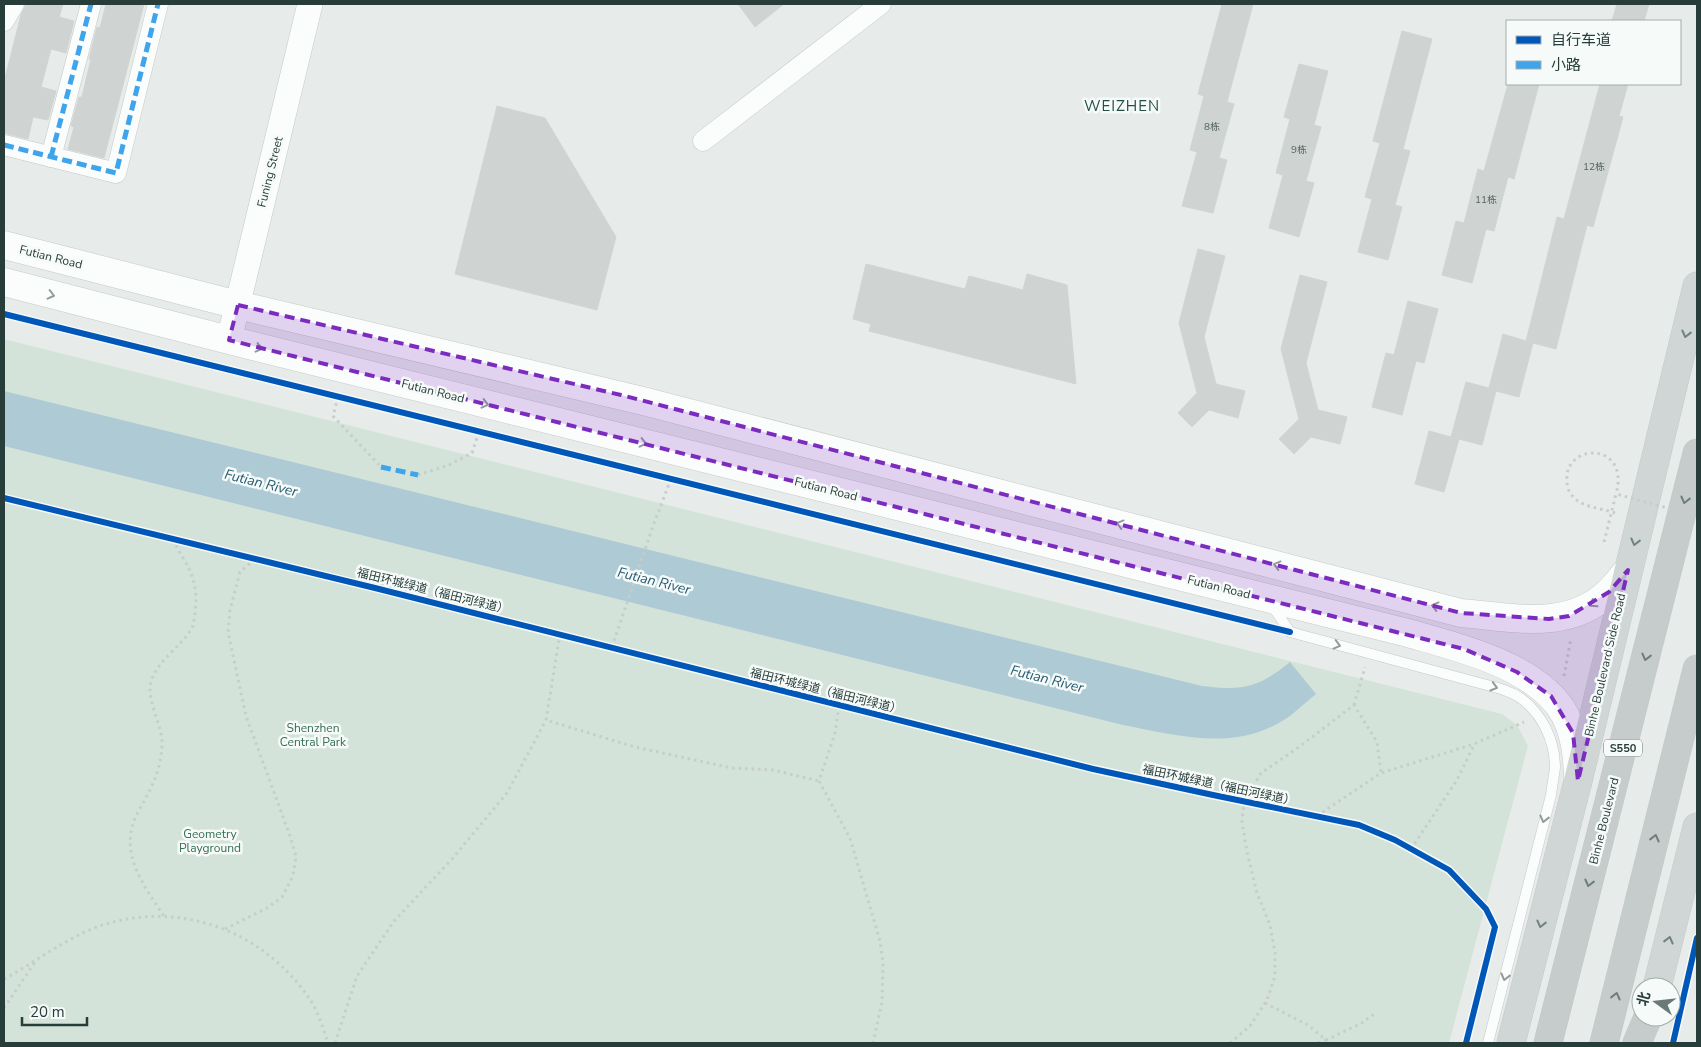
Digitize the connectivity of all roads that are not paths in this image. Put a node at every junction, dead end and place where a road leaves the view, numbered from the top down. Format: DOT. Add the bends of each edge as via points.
graph roads {
  1 [pos="14,4"];
  2 [pos="91,4"];
  3 [pos="158,4"];
  4 [pos="310,4"];
  5 [pos="881,4"];
  6 [pos="4,21"];
  7 [pos="703,141"];
  8 [pos="4,145"];
  9 [pos="51,157"];
  10 [pos="4,245"];
  11 [pos="4,282"];
  12 [pos="1697,286"];
  13 [pos="238,305"];
  14 [pos="229,340"];
  15 [pos="1697,452"];
  16 [pos="1628,570"];
  17 [pos="1268,600"];
  18 [pos="1697,669"];
  19 [pos="1578,781"];
  20 [pos="1697,827"];
  21 [pos="1691,864"];
  22 [pos="1660,977"];
  23 [pos="1644,1027"];
  24 [pos="1647,1027"];
  25 [pos="1488,1043"];
  26 [pos="1511,1043"];
  27 [pos="1548,1043"];
  28 [pos="1604,1043"];
  29 [pos="1637,1043"];
  30 [pos="1644,1043"];
  1 -- 6 [label="street"];
  2 -- 9 [label="street"];
  3 -- 9 [label="street" via="116,173"];
  4 -- 13 [label="street, Funing Street"];
  5 -- 7 [label="street"];
  8 -- 9 [label="street"];
  10 -- 13 [label="main road, Futian Road"];
  11 -- 14 [label="main road, Futian Road, one-way"];
  12 -- 16 [label="main road, Binhe Boulevard Side Road, one-way"];
  13 -- 14 [label="street, Funing Street"];
  16 -- 13 [label="main road, Futian Road, one-way" via="1609,592 1589,607 1569,616 1549,619 1461,613 643,401"];
  14 -- 17 [label="main road, Futian Road, one-way"];
  15 -- 27 [label="highway, Binhe Boulevard / S550, one-way"];
  16 -- 19 [label="main road, Binhe Boulevard Side Road"];
  17 -- 19 [label="main road, Futian Road" via="1464,649 1517,672 1551,696 1565,714 1573,733"];
  17 -- 25 [label="lane, one-way" via="1290,632 1502,689 1519,697 1536,711 1548,732 1555,768 1550,795"];
  28 -- 18 [label="highway, one-way"];
  19 -- 26 [label="main road, Binhe Boulevard Side Road, one-way"];
  20 -- 21 [label="main road"];
  22 -- 21 [label="main road, one-way"];
  23 -- 29 [label="highway"];
  24 -- 30 [label="main road"];
}
